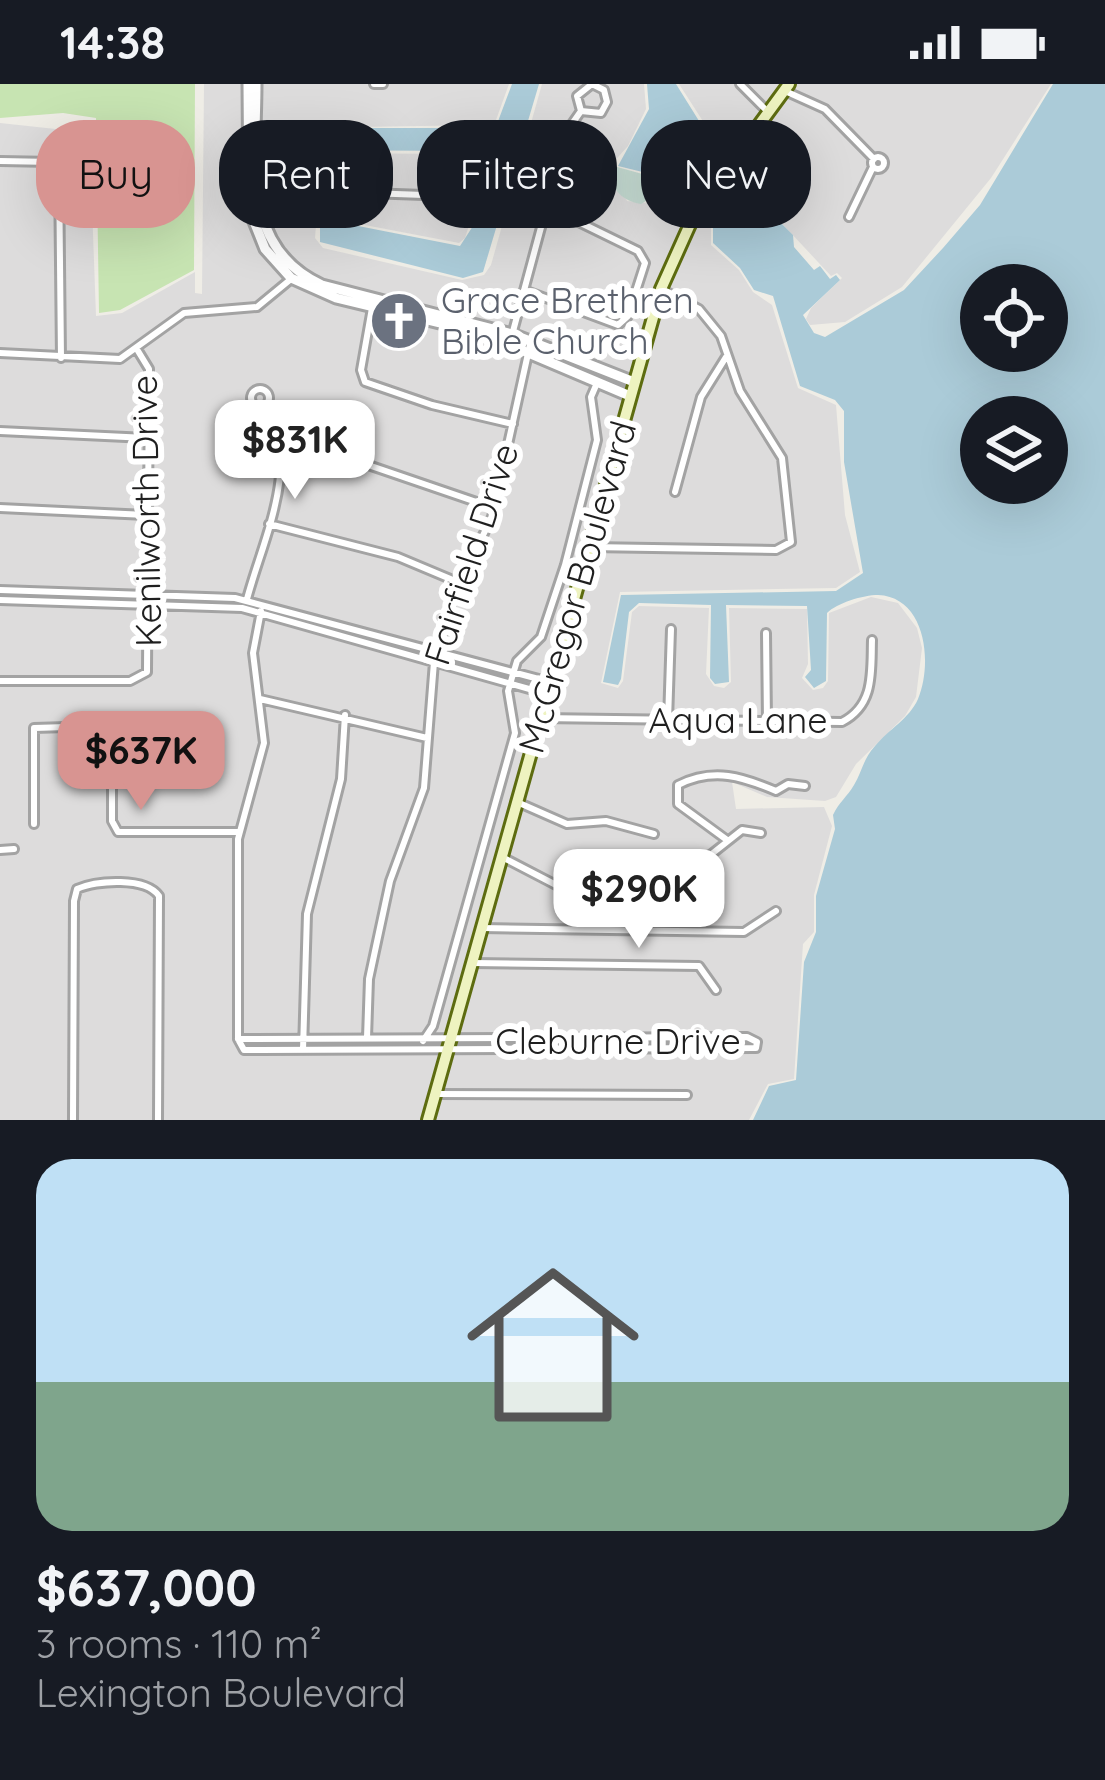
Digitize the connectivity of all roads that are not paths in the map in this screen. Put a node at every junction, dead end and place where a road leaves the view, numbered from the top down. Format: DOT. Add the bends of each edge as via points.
graph roads {
  1 [pos="252,84"];
  2 [pos="374,84"];
  3 [pos="383,84"];
  4 [pos="740,84"];
  5 [pos="787,87"];
  6 [pos="581,111"];
  7 [pos="768,112"];
  8 [pos="252,120"];
  9 [pos="575,120"];
  10 [pos="0,161"];
  11 [pos="849,217"];
  12 [pos="265,228"];
  13 [pos="540,228"];
  14 [pos="591,228"];
  15 [pos="294,274"];
  16 [pos="661,289"];
  17 [pos="524,290"];
  18 [pos="373,302"];
  19 [pos="510,339"];
  20 [pos="529,346"];
  21 [pos="139,351"];
  22 [pos="0,353"];
  23 [pos="728,354"];
  24 [pos="61,358"];
  25 [pos="714,377"];
  26 [pos="736,380"];
  27 [pos="597,382"];
  28 [pos="634,382"];
  29 [pos="630,396"];
  30 [pos="265,406"];
  31 [pos="513,424"];
  32 [pos="0,430"];
  33 [pos="147,438"];
  34 [pos="281,452"];
  35 [pos="675,492"];
  36 [pos="0,508"];
  37 [pos="494,508"];
  38 [pos="146,515"];
  39 [pos="268,524"];
  40 [pos="588,547"];
  41 [pos="460,583"];
  42 [pos="0,590"];
  43 [pos="68,599"];
  44 [pos="0,600"];
  45 [pos="148,600"];
  46 [pos="246,605"];
  47 [pos="262,609"];
  48 [pos="670,629"];
  49 [pos="766,633"];
  50 [pos="872,640"];
  51 [pos="436,657"];
  52 [pos="512,678"];
  53 [pos="0,681"];
  54 [pos="549,688"];
  55 [pos="260,699"];
  56 [pos="344,715"];
  57 [pos="540,718"];
  58 [pos="668,721"];
  59 [pos="766,722"];
  60 [pos="112,725"];
  61 [pos="133,725"];
  62 [pos="428,738"];
  63 [pos="805,786"];
  64 [pos="517,802"];
  65 [pos="34,824"];
  66 [pos="239,832"];
  67 [pos="761,833"];
  68 [pos="654,834"];
  69 [pos="727,840"];
  70 [pos="14,848"];
  71 [pos="0,850"];
  72 [pos="502,857"];
  73 [pos="776,911"];
  74 [pos="482,928"];
  75 [pos="473,963"];
  76 [pos="716,990"];
  77 [pos="367,1038"];
  78 [pos="302,1039"];
  79 [pos="238,1040"];
  80 [pos="424,1042"];
  81 [pos="609,1043"];
  82 [pos="450,1044"];
  83 [pos="303,1049"];
  84 [pos="367,1049"];
  85 [pos="436,1094"];
  86 [pos="687,1095"];
  87 [pos="74,1120"];
  88 [pos="158,1120"];
  89 [pos="428,1120"];
  1 -- 8 [label="street"];
  2 -- 3 [label="street"];
  4 -- 7 [label="street"];
  5 -- 7 [label="main road, McGregor Boulevard"];
  5 -- 11 [label="street" via="819,104 873,163"];
  6 -- 6 [label="street" via="601,113 604,90 579,90"];
  6 -- 9 [label="street"];
  7 -- 16 [label="main road, McGregor Boulevard" via="696,211"];
  10 -- 24 [label="street" via="59,167"];
  12 -- 15 [label="street"];
  13 -- 17 [label="street"];
  14 -- 17 [label="street" via="638,251 645,263 628,316 618,325"];
  15 -- 18 [label="street"];
  15 -- 21 [label="street" via="256,307 184,313"];
  16 -- 23 [label="street" via="704,313"];
  16 -- 28 [label="main road, McGregor Boulevard"];
  17 -- 19 [label="street"];
  18 -- 19 [label="street"];
  18 -- 31 [label="street" via="365,382"];
  19 -- 20 [label="street"];
  20 -- 27 [label="street"];
  20 -- 28 [label="street"];
  20 -- 31 [label="street, Fairfield Drive"];
  21 -- 24 [label="street" via="112,361"];
  21 -- 33 [label="street, Kenilworth Drive" via="148,369"];
  22 -- 24 [label="street"];
  23 -- 25 [label="street"];
  23 -- 26 [label="street"];
  25 -- 26 [label="street"];
  25 -- 35 [label="street"];
  26 -- 40 [label="street" via="782,458 788,548"];
  27 -- 29 [label="street"];
  27 -- 52 [label="street" via="597,440 560,583 542,637"];
  28 -- 29 [label="main road, McGregor Boulevard"];
  29 -- 40 [label="main road, McGregor Boulevard"];
  30 -- 34 [label="street"];
  31 -- 37 [label="street, Fairfield Drive"];
  32 -- 33 [label="street"];
  33 -- 38 [label="street, Kenilworth Drive"];
  34 -- 37 [label="street" via="336,454"];
  34 -- 39 [label="street"];
  36 -- 38 [label="street"];
  37 -- 41 [label="street, Fairfield Drive"];
  38 -- 45 [label="street, Kenilworth Drive"];
  39 -- 41 [label="street" via="398,557"];
  39 -- 46 [label="street"];
  40 -- 54 [label="main road, McGregor Boulevard"];
  41 -- 51 [label="street, Fairfield Drive"];
  42 -- 43 [label="street"];
  43 -- 44 [label="street"];
  43 -- 45 [label="street"];
  45 -- 46 [label="street"];
  45 -- 53 [label="street, Kenilworth Drive" via="146,673 130,681"];
  46 -- 47 [label="street"];
  47 -- 51 [label="street"];
  47 -- 55 [label="street" via="253,653"];
  48 -- 58 [label="street"];
  49 -- 59 [label="street"];
  50 -- 59 [label="street, Aqua Lane" via="868,695 854,716 835,724"];
  51 -- 52 [label="street"];
  51 -- 62 [label="street, Fairfield Drive"];
  52 -- 54 [label="street"];
  52 -- 80 [label="street" via="515,734"];
  54 -- 57 [label="main road, McGregor Boulevard"];
  55 -- 56 [label="street"];
  55 -- 66 [label="street" via="263,757"];
  56 -- 62 [label="street"];
  56 -- 78 [label="street" via="341,778 307,914"];
  57 -- 58 [label="street, Aqua Lane"];
  57 -- 64 [label="main road, McGregor Boulevard"];
  58 -- 59 [label="street, Aqua Lane"];
  60 -- 61 [label="street"];
  60 -- 65 [label="street" via="34,728"];
  60 -- 66 [label="street" via="118,832"];
  62 -- 77 [label="street, Fairfield Drive" via="424,788 393,869 374,960"];
  63 -- 69 [label="street" via="776,791 752,777 698,777 675,791 683,808"];
  64 -- 68 [label="street" via="566,824 616,822"];
  64 -- 72 [label="main road, McGregor Boulevard"];
  66 -- 79 [label="street"];
  67 -- 69 [label="street" via="742,830"];
  69 -- 72 [label="street" via="680,879 640,890 556,885"];
  70 -- 71 [label="street"];
  72 -- 74 [label="main road, McGregor Boulevard"];
  73 -- 74 [label="street" via="744,932"];
  74 -- 75 [label="main road, McGregor Boulevard"];
  75 -- 76 [label="street" via="698,966"];
  75 -- 82 [label="main road, McGregor Boulevard"];
  77 -- 78 [label="street"];
  77 -- 80 [label="street"];
  77 -- 84 [label="street, Fairfield Drive"];
  78 -- 79 [label="street"];
  78 -- 83 [label="street"];
  79 -- 83 [label="street" via="244,1050"];
  80 -- 82 [label="street, Cleburne Drive"];
  80 -- 84 [label="street"];
  81 -- 81 [label="street, Cleburne Drive" via="750,1051 758,1042 747,1036"];
  81 -- 82 [label="street, Cleburne Drive"];
  82 -- 85 [label="main road, McGregor Boulevard"];
  83 -- 84 [label="street"];
  85 -- 86 [label="street"];
  85 -- 89 [label="main road, McGregor Boulevard"];
  87 -- 88 [label="street" via="74,894 82,885 145,884 159,896"];
}
